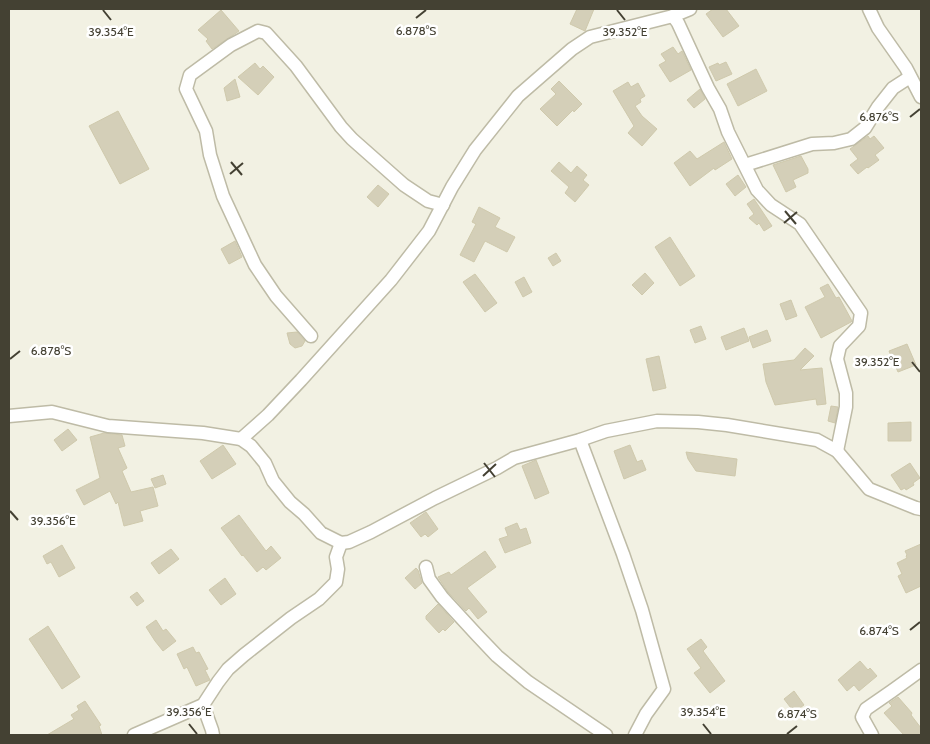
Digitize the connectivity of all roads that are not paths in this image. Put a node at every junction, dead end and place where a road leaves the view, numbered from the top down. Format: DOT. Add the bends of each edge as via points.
graph roads {
  1 [pos="690,9"];
  2 [pos="869,9"];
  3 [pos="673,16"];
  4 [pos="910,77"];
  5 [pos="921,97"];
  6 [pos="745,165"];
  7 [pos="443,205"];
  8 [pos="311,336"];
  9 [pos="9,416"];
  10 [pos="240,439"];
  11 [pos="580,440"];
  12 [pos="836,451"];
  13 [pos="921,508"];
  14 [pos="341,543"];
  15 [pos="426,567"];
  16 [pos="921,670"];
  17 [pos="203,705"];
  18 [pos="134,735"];
  19 [pos="213,735"];
  20 [pos="606,735"];
  21 [pos="634,735"];
  22 [pos="872,735"];
  1 -- 3 [label="street"];
  2 -- 4 [label="street"];
  3 -- 6 [label="street"];
  3 -- 7 [label="street" via="590,37 572,48 518,96 475,150"];
  4 -- 5 [label="street"];
  4 -- 6 [label="street" via="893,88 865,128 851,139 812,144"];
  6 -- 12 [label="street" via="757,190 771,205 800,224 861,313 859,326 840,346 837,359 846,407"];
  7 -- 8 [label="street" via="428,201 404,186 352,139 296,66 266,33 258,31 242,39 190,75 186,89 206,131 223,196 241,235 260,273"];
  7 -- 10 [label="street" via="429,231 391,280 301,380"];
  9 -- 10 [label="street" via="52,412 108,426"];
  10 -- 14 [label="street" via="251,446 265,463 273,481 290,502 321,533"];
  11 -- 12 [label="street" via="606,431 657,421 698,422 817,440"];
  11 -- 14 [label="street" via="514,458 371,532"];
  11 -- 21 [label="street" via="642,610 664,689"];
  12 -- 13 [label="street" via="869,489"];
  14 -- 17 [label="street" via="336,557 336,582 319,599 244,654 228,669"];
  15 -- 20 [label="street" via="429,579 442,597 498,656 528,682"];
  16 -- 22 [label="street" via="866,709 862,717"];
  17 -- 18 [label="street"];
  17 -- 19 [label="street"];
}
